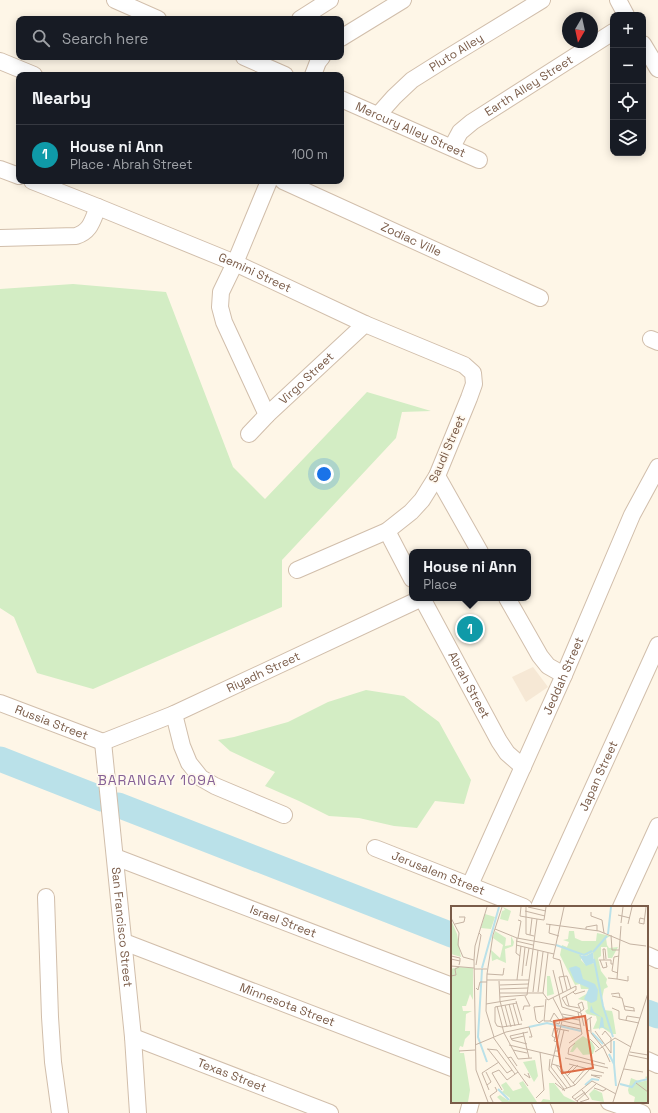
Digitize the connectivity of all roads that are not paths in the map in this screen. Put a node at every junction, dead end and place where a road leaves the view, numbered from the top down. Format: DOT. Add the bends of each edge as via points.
graph roads {
  1 [pos="115,0"];
  2 [pos="330,0"];
  3 [pos="403,0"];
  4 [pos="542,0"];
  5 [pos="618,0"];
  6 [pos="136,4"];
  7 [pos="624,12"];
  8 [pos="154,16"];
  9 [pos="305,16"];
  10 [pos="610,34"];
  11 [pos="344,36"];
  12 [pos="645,48"];
  13 [pos="251,60"];
  14 [pos="320,60"];
  15 [pos="0,61"];
  16 [pos="658,69"];
  17 [pos="27,72"];
  18 [pos="278,72"];
  19 [pos="314,72"];
  20 [pos="344,100"];
  21 [pos="378,115"];
  22 [pos="452,147"];
  23 [pos="479,160"];
  24 [pos="0,169"];
  25 [pos="16,175"];
  26 [pos="40,184"];
  27 [pos="268,184"];
  28 [pos="290,184"];
  29 [pos="98,207"];
  30 [pos="0,238"];
  31 [pos="235,263"];
  32 [pos="540,298"];
  33 [pos="365,324"];
  34 [pos="473,373"];
  35 [pos="267,415"];
  36 [pos="249,434"];
  37 [pos="658,467"];
  38 [pos="437,476"];
  39 [pos="386,531"];
  40 [pos="478,549"];
  41 [pos="297,570"];
  42 [pos="409,573"];
  43 [pos="416,601"];
  44 [pos="424,601"];
  45 [pos="509,601"];
  46 [pos="656,655"];
  47 [pos="564,675"];
  48 [pos="0,703"];
  49 [pos="174,714"];
  50 [pos="103,742"];
  51 [pos="523,767"];
  52 [pos="284,814"];
  53 [pos="658,826"];
  54 [pos="375,848"];
  55 [pos="115,857"];
  56 [pos="470,886"];
  57 [pos="46,897"];
  58 [pos="521,906"];
  59 [pos="538,906"];
  60 [pos="621,906"];
  61 [pos="124,942"];
  62 [pos="648,955"];
  63 [pos="658,960"];
  64 [pos="451,986"];
  65 [pos="133,1038"];
  66 [pos="648,1060"];
  67 [pos="658,1065"];
  68 [pos="451,1068"];
  69 [pos="471,1103"];
  70 [pos="540,1103"];
  71 [pos="612,1103"];
  72 [pos="60,1113"];
  73 [pos="138,1113"];
  74 [pos="330,1113"];
  75 [pos="468,1113"];
  76 [pos="545,1113"];
  77 [pos="642,1113"];
  1 -- 6 [label="street"];
  2 -- 9 [label="street"];
  3 -- 11 [label="street"];
  4 -- 21 [label="street, Pluto Alley" via="412,80"];
  5 -- 7 [label="street"];
  6 -- 8 [label="street"];
  10 -- 22 [label="street, Earth Alley Street" via="472,122 460,132"];
  12 -- 16 [label="street"];
  13 -- 18 [label="street"];
  14 -- 19 [label="street"];
  15 -- 17 [label="street"];
  20 -- 21 [label="street, Mercury Alley Street"];
  21 -- 22 [label="street, Mercury Alley Street"];
  22 -- 23 [label="street, Mercury Alley Street"];
  24 -- 25 [label="street"];
  26 -- 29 [label="street, Gemini Street"];
  27 -- 31 [label="street"];
  28 -- 32 [label="street, Zodiac Ville"];
  29 -- 30 [label="street" via="88,230 83,234"];
  29 -- 31 [label="street, Gemini Street"];
  31 -- 33 [label="street, Gemini Street"];
  31 -- 35 [label="street" via="221,292 220,307 224,322"];
  33 -- 34 [label="street, Gemini Street" via="464,365"];
  33 -- 35 [label="street, Virgo Street"];
  34 -- 38 [label="street, Saudi Street" via="474,384"];
  35 -- 36 [label="street, Virgo Street"];
  37 -- 47 [label="street, Jeddah Street" via="632,515"];
  38 -- 39 [label="street, Saudi Street" via="411,512"];
  38 -- 40 [label="street"];
  39 -- 41 [label="street, Saudi Street"];
  39 -- 42 [label="street"];
  43 -- 49 [label="street, Riyadh Street"];
  44 -- 51 [label="street, Abrah Street" via="499,740 507,753"];
  45 -- 47 [label="street" via="540,656 548,666"];
  46 -- 59 [label="street, Japan Street"];
  47 -- 51 [label="street, Jeddah Street"];
  48 -- 50 [label="street, Russia Street"];
  49 -- 50 [label="street, Riyadh Street"];
  49 -- 52 [label="street" via="189,763 201,778"];
  50 -- 55 [label="street, San Francisco Street"];
  51 -- 56 [label="street, Jeddah Street"];
  53 -- 60 [label="street"];
  54 -- 56 [label="street, Jerusalem Street"];
  55 -- 61 [label="street, San Francisco Street"];
  55 -- 64 [label="street, Israel Street"];
  56 -- 58 [label="street, Jerusalem Street"];
  57 -- 72 [label="street" via="50,1017"];
  61 -- 65 [label="street, San Francisco Street"];
  61 -- 68 [label="street, Minnesota Street"];
  62 -- 63 [label="street"];
  65 -- 73 [label="street, San Francisco Street"];
  65 -- 74 [label="street, Texas Street"];
  66 -- 67 [label="street"];
  69 -- 75 [label="street"];
  70 -- 76 [label="street"];
  71 -- 77 [label="street"];
}
